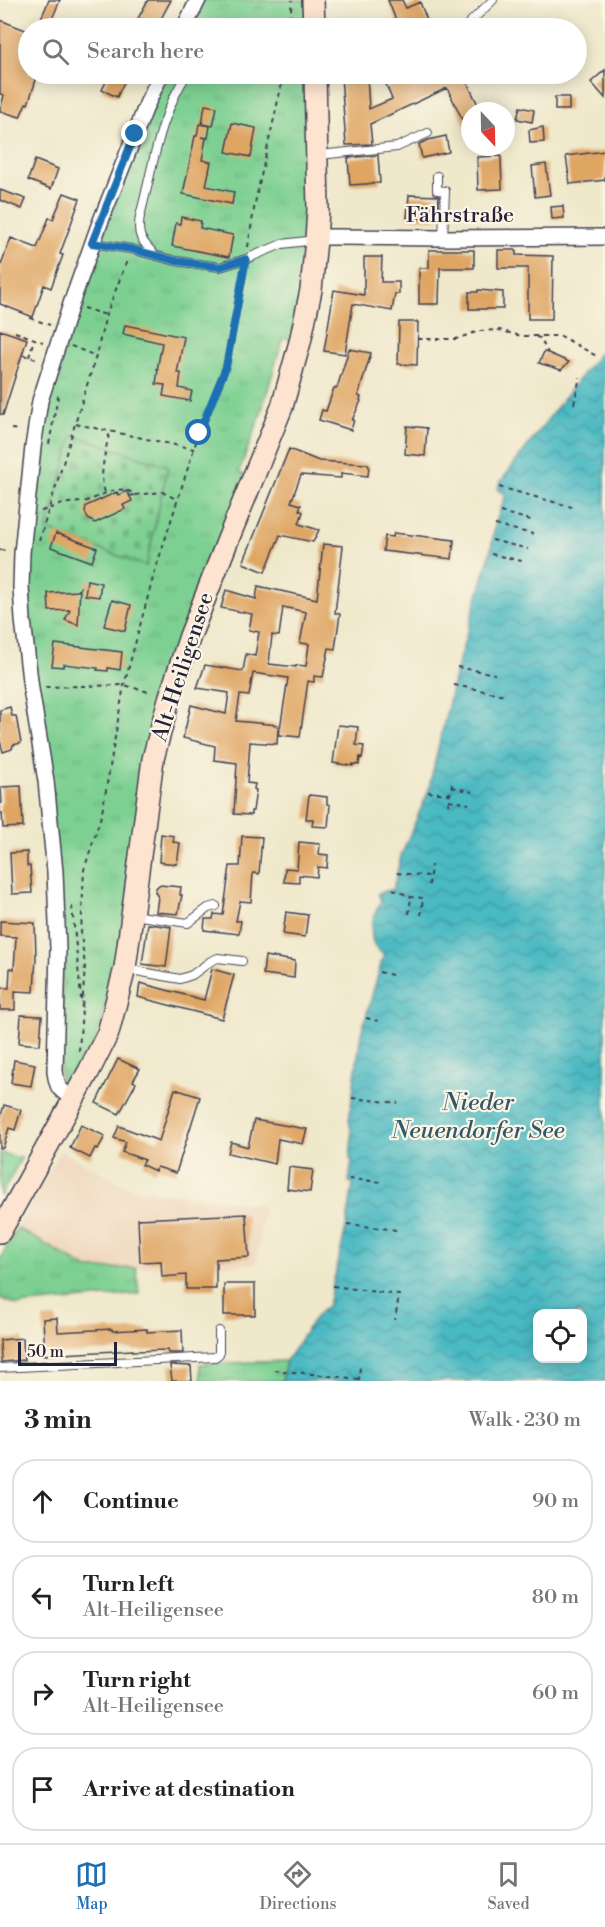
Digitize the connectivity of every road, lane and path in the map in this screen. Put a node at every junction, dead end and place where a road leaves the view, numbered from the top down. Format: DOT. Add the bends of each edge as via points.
graph roads {
  1 [pos="198,0"];
  2 [pos="292,0"];
  3 [pos="314,0"];
  4 [pos="493,0"];
  5 [pos="189,18"];
  6 [pos="290,18"];
  7 [pos="314,18"];
  8 [pos="474,18"];
  9 [pos="157,84"];
  10 [pos="180,84"];
  11 [pos="282,84"];
  12 [pos="315,84"];
  13 [pos="428,133"];
  14 [pos="316,156"];
  15 [pos="437,176"];
  16 [pos="605,237"];
  17 [pos="443,238"];
  18 [pos="316,240"];
  19 [pos="92,243"];
  20 [pos="131,249"];
  21 [pos="154,254"];
  22 [pos="246,259"];
  23 [pos="71,304"];
  24 [pos="106,315"];
  25 [pos="30,318"];
  26 [pos="50,325"];
  27 [pos="15,332"];
  28 [pos="534,336"];
  29 [pos="34,339"];
  30 [pos="418,339"];
  31 [pos="52,341"];
  32 [pos="548,352"];
  33 [pos="23,355"];
  34 [pos="96,356"];
  35 [pos="29,357"];
  36 [pos="598,357"];
  37 [pos="38,360"];
  38 [pos="580,377"];
  39 [pos="60,387"];
  40 [pos="574,404"];
  41 [pos="75,424"];
  42 [pos="11,429"];
  43 [pos="19,430"];
  44 [pos="110,431"];
  45 [pos="194,449"];
  46 [pos="48,452"];
  47 [pos="499,487"];
  48 [pos="105,492"];
  49 [pos="135,495"];
  50 [pos="129,496"];
  51 [pos="178,500"];
  52 [pos="572,507"];
  53 [pos="48,509"];
  54 [pos="41,511"];
  55 [pos="500,512"];
  56 [pos="531,520"];
  57 [pos="495,525"];
  58 [pos="533,534"];
  59 [pos="492,540"];
  60 [pos="528,549"];
  61 [pos="22,552"];
  62 [pos="490,554"];
  63 [pos="526,562"];
  64 [pos="458,667"];
  65 [pos="495,674"];
  66 [pos="124,685"];
  67 [pos="454,685"];
  68 [pos="32,689"];
  69 [pos="505,695"];
  70 [pos="169,699"];
  71 [pos="428,792"];
  72 [pos="472,792"];
  73 [pos="450,795"];
  74 [pos="449,800"];
  75 [pos="469,804"];
  76 [pos="448,805"];
  77 [pos="430,865"];
  78 [pos="397,873"];
  79 [pos="429,876"];
  80 [pos="429,885"];
  81 [pos="393,889"];
  82 [pos="411,897"];
  83 [pos="216,906"];
  84 [pos="410,914"];
  85 [pos="131,915"];
  86 [pos="421,915"];
  87 [pos="242,961"];
  88 [pos="125,968"];
  89 [pos="379,972"];
  90 [pos="396,976"];
  91 [pos="366,1018"];
  92 [pos="378,1021"];
  93 [pos="78,1057"];
  94 [pos="352,1098"];
  95 [pos="74,1099"];
  96 [pos="399,1103"];
  97 [pos="349,1179"];
  98 [pos="384,1182"];
  99 [pos="347,1224"];
  100 [pos="397,1230"];
  101 [pos="0,1232"];
  102 [pos="333,1286"];
  103 [pos="395,1320"];
  104 [pos="219,1332"];
  105 [pos="360,1365"];
  106 [pos="0,1368"];
  107 [pos="274,1370"];
  108 [pos="359,1380"];
  1 -- 5 [label="street"];
  2 -- 6 [label="path"];
  3 -- 7 [label="main road"];
  4 -- 8 [label="lane"];
  9 -- 19 [label="street"];
  10 -- 21 [label="lane" via="167,112 140,216 141,241"];
  11 -- 22 [label="path"];
  12 -- 14 [label="main road, Alt-Heiligensee"];
  13 -- 14 [label="lane" via="397,147"];
  14 -- 18 [label="main road, Alt-Heiligensee"];
  15 -- 17 [label="lane" via="437,189 445,191"];
  16 -- 17 [label="street, Fährstraße"];
  17 -- 18 [label="street, Fährstraße"];
  18 -- 22 [label="lane" via="282,244"];
  18 -- 70 [label="main road, Alt-Heiligensee" via="304,324 282,407 190,636"];
  19 -- 20 [label="lane"];
  19 -- 23 [label="street"];
  20 -- 21 [label="lane"];
  20 -- 24 [label="path"];
  21 -- 22 [label="lane" via="220,267"];
  22 -- 45 [label="path" via="226,367"];
  23 -- 24 [label="path"];
  23 -- 31 [label="street"];
  24 -- 34 [label="path"];
  25 -- 26 [label="path"];
  27 -- 29 [label="path"];
  28 -- 30 [label="path" via="499,330 479,331 456,339"];
  28 -- 32 [label="path"];
  28 -- 36 [label="path" via="561,336"];
  29 -- 31 [label="path"];
  29 -- 35 [label="path"];
  31 -- 34 [label="path"];
  31 -- 61 [label="street" via="38,413"];
  33 -- 35 [label="path"];
  34 -- 41 [label="path"];
  35 -- 37 [label="path"];
  38 -- 40 [label="path"];
  39 -- 46 [label="path"];
  41 -- 44 [label="path"];
  41 -- 53 [label="path"];
  42 -- 43 [label="path"];
  44 -- 45 [label="path"];
  44 -- 48 [label="path" via="102,482"];
  45 -- 51 [label="path"];
  47 -- 52 [label="path"];
  48 -- 49 [label="path" via="124,489"];
  48 -- 53 [label="path" via="86,501"];
  49 -- 50 [label="path"];
  49 -- 51 [label="path" via="162,492"];
  51 -- 66 [label="path"];
  53 -- 54 [label="path"];
  53 -- 61 [label="path" via="36,548"];
  55 -- 56 [label="path"];
  57 -- 58 [label="path"];
  59 -- 60 [label="path"];
  61 -- 68 [label="street" via="22,609"];
  62 -- 63 [label="path"];
  64 -- 65 [label="path"];
  66 -- 68 [label="path"];
  66 -- 70 [label="path"];
  66 -- 93 [label="path" via="102,813 84,870 84,966"];
  67 -- 69 [label="path"];
  68 -- 95 [label="street" via="46,781 57,904 54,1071 57,1086"];
  70 -- 85 [label="main road, Alt-Heiligensee" via="153,759"];
  71 -- 73 [label="path"];
  72 -- 73 [label="path" via="452,785"];
  73 -- 74 [label="path"];
  74 -- 75 [label="path"];
  74 -- 76 [label="path"];
  77 -- 79 [label="path"];
  78 -- 79 [label="path"];
  79 -- 80 [label="path"];
  81 -- 82 [label="path"];
  82 -- 84 [label="path"];
  82 -- 86 [label="path" via="423,898"];
  83 -- 85 [label="lane" via="188,922"];
  85 -- 88 [label="main road, Alt-Heiligensee"];
  87 -- 88 [label="lane" via="218,958 180,979"];
  88 -- 95 [label="main road, Alt-Heiligensee" via="108,1033"];
  89 -- 90 [label="path"];
  91 -- 92 [label="path"];
  94 -- 96 [label="path"];
  95 -- 101 [label="main road, Alt-Heiligensee"];
  97 -- 98 [label="path"];
  99 -- 100 [label="path"];
  102 -- 103 [label="path" via="399,1295"];
  104 -- 106 [label="lane" via="219,1354 215,1357"];
  105 -- 108 [label="path"];
  107 -- 108 [label="path"];
}
